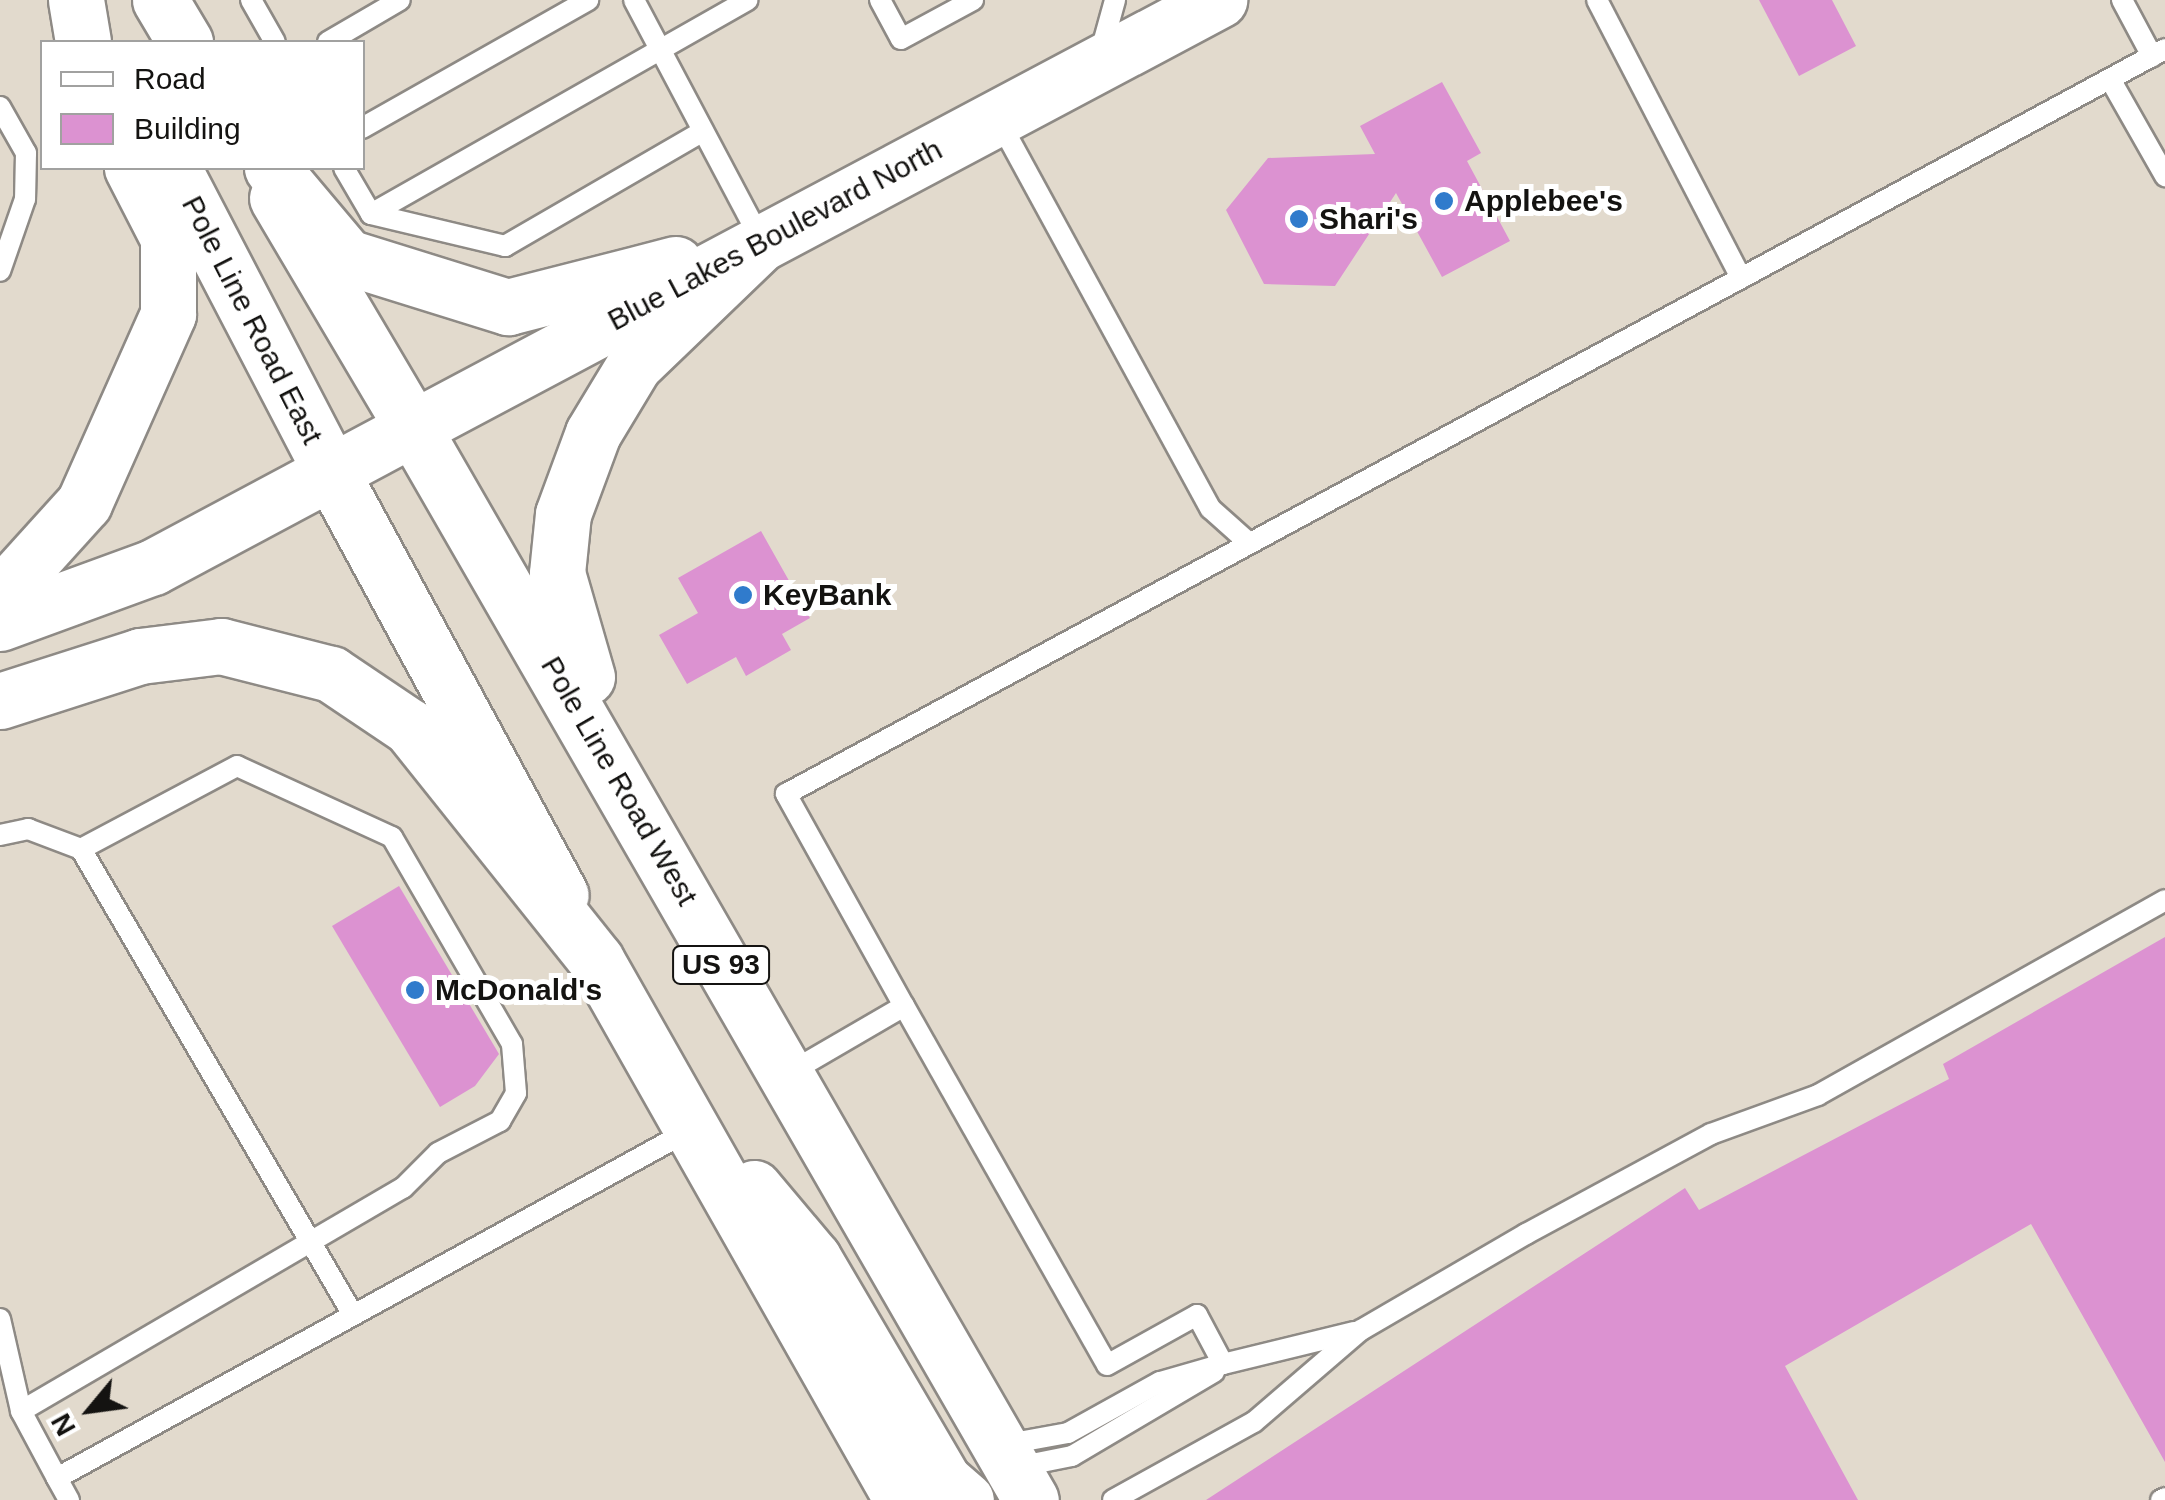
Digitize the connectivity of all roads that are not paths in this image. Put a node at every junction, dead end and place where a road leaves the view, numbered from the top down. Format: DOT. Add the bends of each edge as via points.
graph roads {
  1 [pos="76,0"];
  2 [pos="86,0"];
  3 [pos="160,0"];
  4 [pos="251,0"];
  5 [pos="400,0"];
  6 [pos="588,0"];
  7 [pos="634,0"];
  8 [pos="747,0"];
  9 [pos="880,0"];
  10 [pos="972,0"];
  11 [pos="1115,0"];
  12 [pos="1219,0"];
  13 [pos="1597,0"];
  14 [pos="2122,0"];
  15 [pos="83,40"];
  16 [pos="107,40"];
  17 [pos="185,40"];
  18 [pos="274,40"];
  19 [pos="331,40"];
  20 [pos="659,48"];
  21 [pos="2158,53"];
  22 [pos="1098,64"];
  23 [pos="2110,79"];
  24 [pos="0,107"];
  25 [pos="998,117"];
  26 [pos="365,126"];
  27 [pos="703,131"];
  28 [pos="133,170"];
  29 [pos="174,170"];
  30 [pos="260,170"];
  31 [pos="274,170"];
  32 [pos="345,170"];
  33 [pos="2165,176"];
  34 [pos="371,214"];
  35 [pos="762,242"];
  36 [pos="0,271"];
  37 [pos="1741,278"];
  38 [pos="414,428"];
  39 [pos="331,472"];
  40 [pos="1248,542"];
  41 [pos="0,596"];
  42 [pos="0,623"];
  43 [pos="0,701"];
  44 [pos="0,835"];
  45 [pos="81,849"];
  46 [pos="681,884"];
  47 [pos="2165,900"];
  48 [pos="596,960"];
  49 [pos="904,1006"];
  50 [pos="786,1075"];
  51 [pos="662,1078"];
  52 [pos="692,1129"];
  53 [pos="311,1245"];
  54 [pos="352,1313"];
  55 [pos="0,1319"];
  56 [pos="1361,1330"];
  57 [pos="1224,1364"];
  58 [pos="21,1411"];
  59 [pos="1015,1471"];
  60 [pos="57,1478"];
  61 [pos="69,1500"];
  62 [pos="902,1500"];
  63 [pos="966,1500"];
  64 [pos="1113,1500"];
  1 -- 15 [label="main road"];
  2 -- 16 [label="main road"];
  3 -- 17 [label="main road"];
  4 -- 18 [label="lane"];
  5 -- 19 [label="lane"];
  6 -- 26 [label="lane"];
  7 -- 20 [label="lane"];
  8 -- 20 [label="lane"];
  9 -- 10 [label="lane" via="901,39"];
  11 -- 22 [label="lane"];
  12 -- 22 [label="main road, Blue Lakes Boulevard North"];
  13 -- 37 [label="lane"];
  14 -- 21 [label="lane"];
  20 -- 27 [label="lane"];
  20 -- 34 [label="lane"];
  21 -- 23 [label="lane"];
  22 -- 25 [label="main road, Blue Lakes Boulevard North"];
  23 -- 33 [label="lane"];
  23 -- 37 [label="lane"];
  24 -- 36 [label="lane" via="26,152 25,199"];
  25 -- 35 [label="main road, Blue Lakes Boulevard North"];
  25 -- 40 [label="lane" via="1211,510"];
  27 -- 34 [label="lane" via="505,246"];
  27 -- 35 [label="lane"];
  28 -- 41 [label="main road" via="168,238 168,314 84,503"];
  29 -- 39 [label="main road, Pole Line Road East"];
  30 -- 38 [label="main road"];
  31 -- 35 [label="main road" via="347,257 508,307"];
  32 -- 34 [label="lane"];
  35 -- 38 [label="main road, Blue Lakes Boulevard North"];
  35 -- 46 [label="main road" via="634,365 593,433 562,514 557,572 568,632"];
  37 -- 40 [label="lane"];
  38 -- 39 [label="main road, Blue Lakes Boulevard North"];
  38 -- 46 [label="main road, Pole Line Road West / US 93"];
  39 -- 42 [label="main road, Blue Lakes Boulevard North" via="153,566"];
  39 -- 48 [label="main road"];
  40 -- 49 [label="lane" via="786,794"];
  43 -- 48 [label="main road" via="140,656 221,646 331,674 410,727"];
  44 -- 45 [label="lane" via="28,829"];
  45 -- 53 [label="lane"];
  45 -- 53 [label="lane" via="237,766 392,838 414,872 512,1044 516,1093 500,1121 438,1153 403,1188"];
  46 -- 50 [label="main road, Pole Line Road West / US 93"];
  47 -- 56 [label="lane" via="1818,1096 1619,1182"];
  48 -- 51 [label="main road"];
  49 -- 50 [label="lane"];
  49 -- 57 [label="lane" via="1107,1365 1197,1315"];
  50 -- 59 [label="main road, Pole Line Road West / US 93"];
  51 -- 52 [label="main road"];
  51 -- 63 [label="main road" via="813,1258 944,1481"];
  52 -- 54 [label="lane"];
  52 -- 62 [label="main road"];
  53 -- 54 [label="lane"];
  53 -- 58 [label="lane"];
  54 -- 60 [label="lane"];
  55 -- 58 [label="lane"];
  56 -- 57 [label="lane"];
  56 -- 64 [label="lane" via="1254,1422"];
  57 -- 59 [label="lane" via="1072,1456"];
  58 -- 60 [label="lane"];
  60 -- 61 [label="lane"];
}
